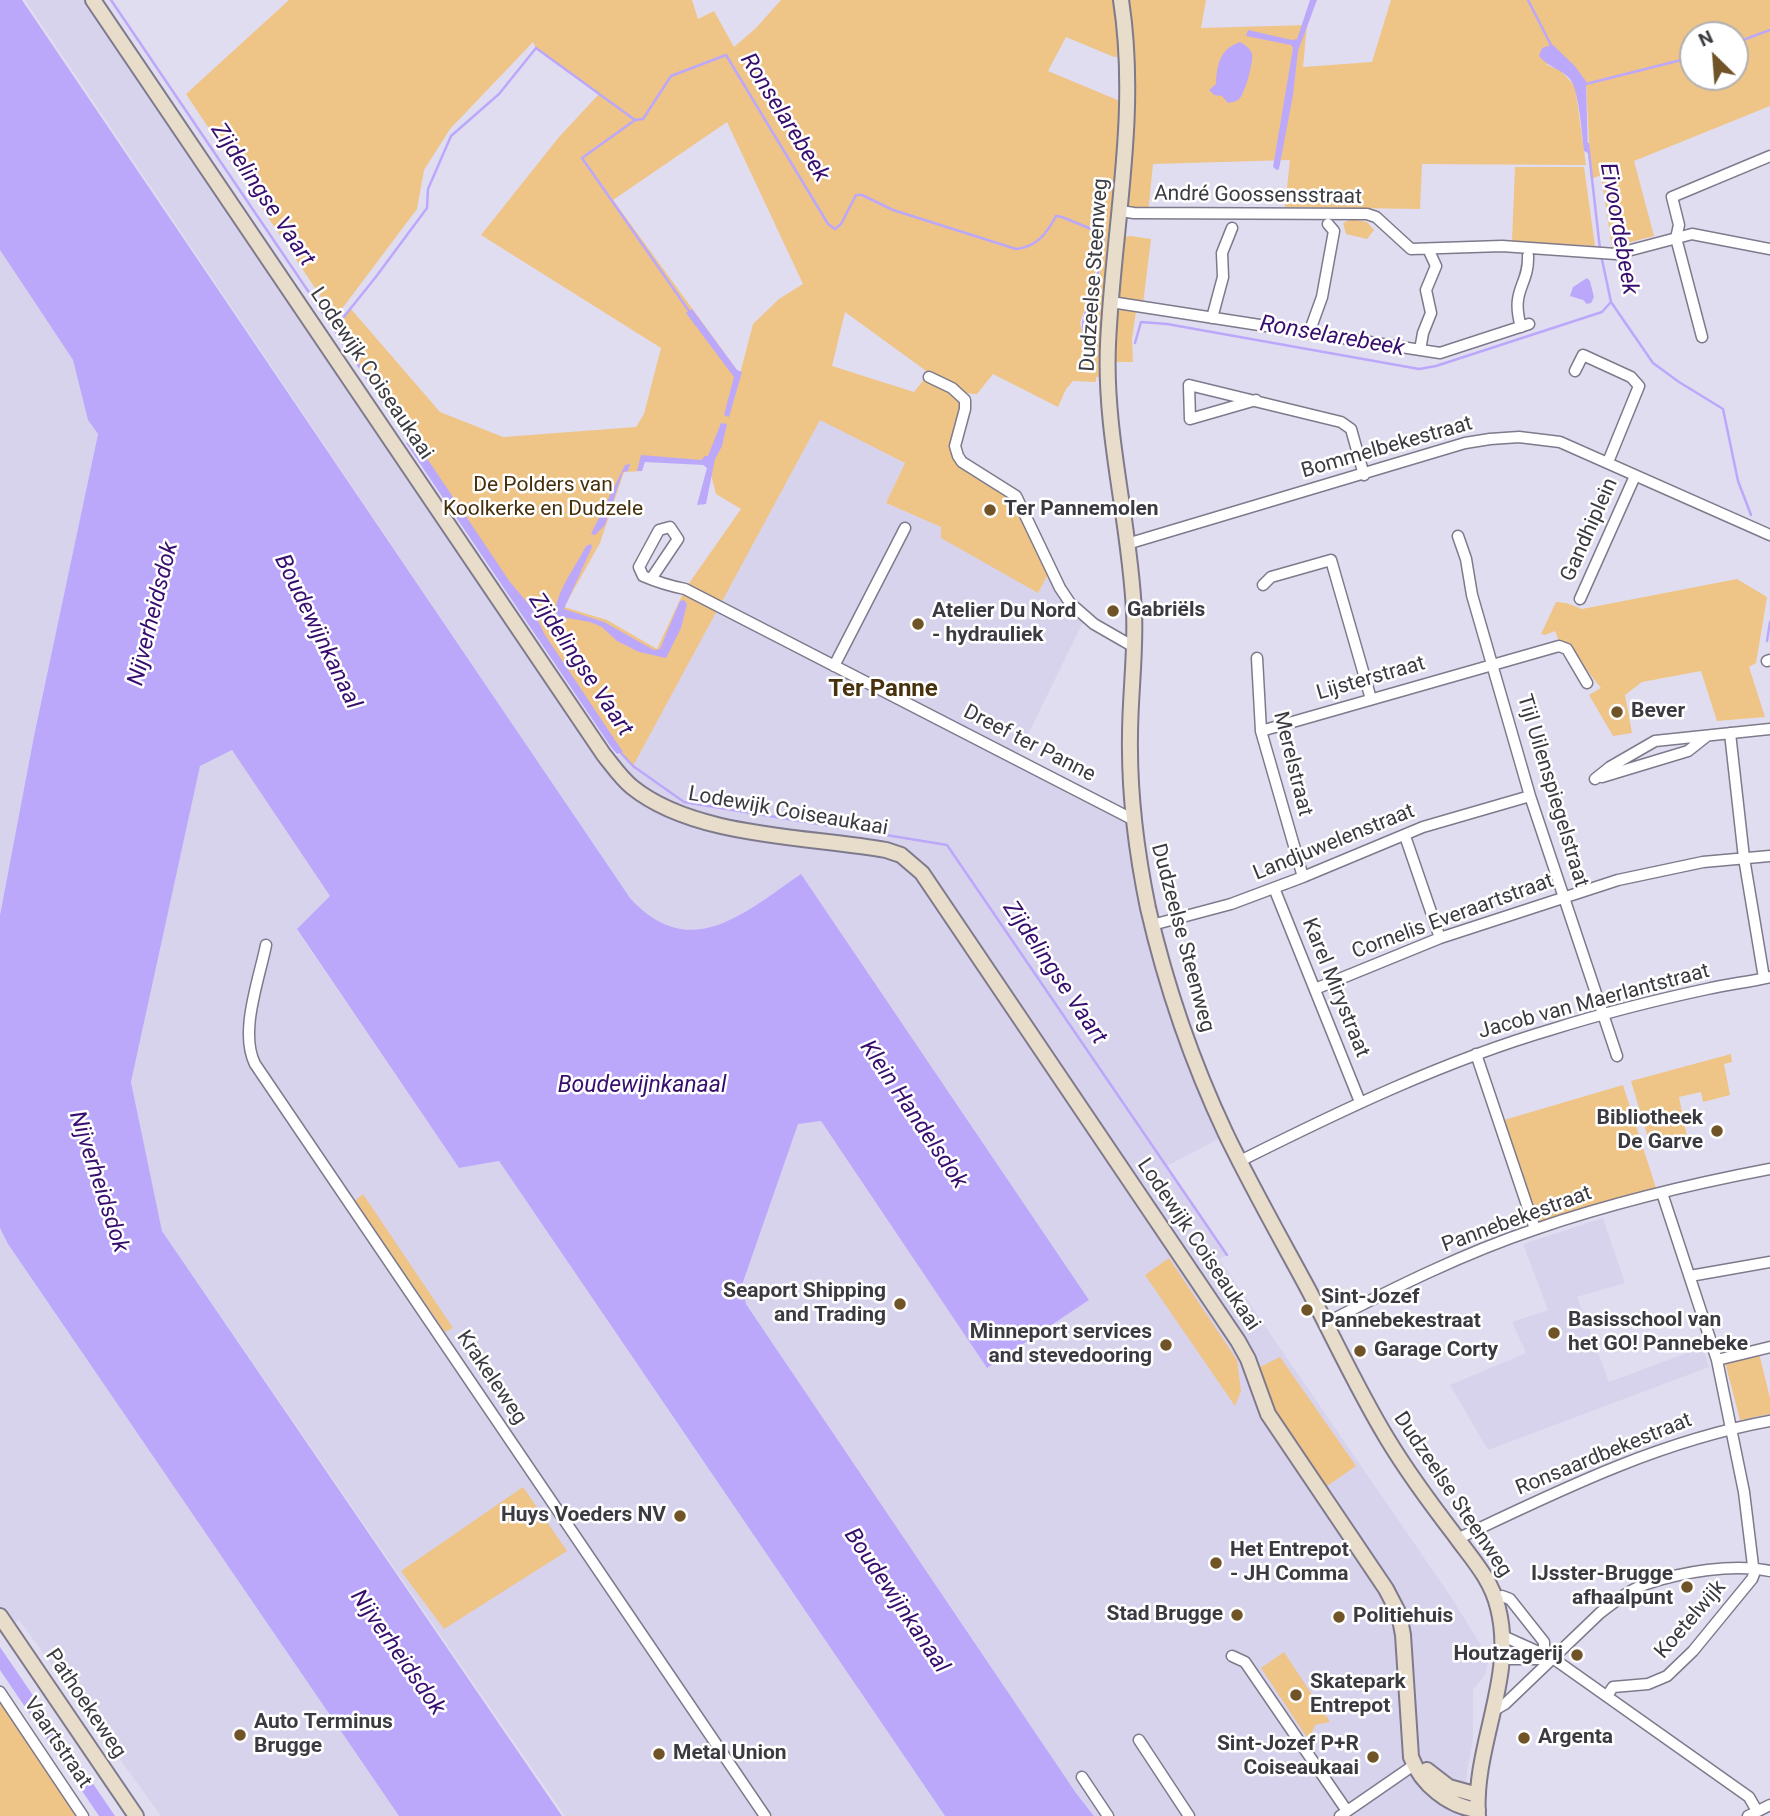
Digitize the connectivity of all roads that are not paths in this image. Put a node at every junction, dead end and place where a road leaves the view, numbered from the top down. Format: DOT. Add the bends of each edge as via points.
graph roads {
  1 [pos="93,0"];
  2 [pos="1121,0"];
  3 [pos="1770,156"];
  4 [pos="1120,211"];
  5 [pos="1328,224"];
  6 [pos="1232,228"];
  7 [pos="1676,238"];
  8 [pos="1770,249"];
  9 [pos="1430,253"];
  10 [pos="1528,256"];
  11 [pos="1111,302"];
  12 [pos="1212,318"];
  13 [pos="1309,333"];
  14 [pos="1702,337"];
  15 [pos="1420,350"];
  16 [pos="1575,371"];
  17 [pos="929,377"];
  18 [pos="1256,400"];
  19 [pos="1608,462"];
  20 [pos="1364,475"];
  21 [pos="1635,476"];
  22 [pos="905,527"];
  23 [pos="1770,535"];
  24 [pos="1458,536"];
  25 [pos="1127,544"];
  26 [pos="651,579"];
  27 [pos="1263,585"];
  28 [pos="1580,599"];
  29 [pos="1134,647"];
  30 [pos="1257,658"];
  31 [pos="1493,664"];
  32 [pos="834,666"];
  33 [pos="1587,683"];
  34 [pos="1371,699"];
  35 [pos="1770,729"];
  36 [pos="1261,731"];
  37 [pos="1730,733"];
  38 [pos="1708,736"];
  39 [pos="1530,796"];
  40 [pos="1132,818"];
  41 [pos="1405,836"];
  42 [pos="1770,856"];
  43 [pos="1744,858"];
  44 [pos="1303,877"];
  45 [pos="1274,888"];
  46 [pos="1564,897"];
  47 [pos="1152,925"];
  48 [pos="1440,938"];
  49 [pos="266,945"];
  50 [pos="1767,978"];
  51 [pos="1315,989"];
  52 [pos="1603,1015"];
  53 [pos="1476,1054"];
  54 [pos="1617,1056"];
  55 [pos="1360,1102"];
  56 [pos="1240,1161"];
  57 [pos="1770,1169"];
  58 [pos="1662,1193"];
  59 [pos="1535,1229"];
  60 [pos="1770,1262"];
  61 [pos="1690,1276"];
  62 [pos="1326,1323"];
  63 [pos="1770,1347"];
  64 [pos="1717,1360"];
  65 [pos="1770,1421"];
  66 [pos="1732,1427"];
  67 [pos="1457,1539"];
  68 [pos="1754,1567"];
  69 [pos="1770,1571"];
  70 [pos="1495,1598"];
  71 [pos="0,1616"];
  72 [pos="1503,1636"];
  73 [pos="1232,1656"];
  74 [pos="1549,1657"];
  75 [pos="1503,1660"];
  76 [pos="0,1692"];
  77 [pos="1607,1696"];
  78 [pos="1493,1711"];
  79 [pos="1139,1740"];
  80 [pos="1417,1763"];
  81 [pos="1082,1777"];
  82 [pos="1478,1795"];
  83 [pos="1770,1805"];
  84 [pos="1344,1813"];
  85 [pos="1478,1813"];
  86 [pos="1753,1814"];
  87 [pos="83,1816"];
  88 [pos="136,1816"];
  89 [pos="765,1816"];
  90 [pos="1108,1816"];
  91 [pos="1189,1816"];
  1 -- 80 [label="street, Lodewijk Coiseaukaai" via="624,779 680,815 886,850 901,855 922,873 1238,1341 1268,1414 1386,1589 1402,1625 1411,1757"];
  2 -- 4 [label="street, Dudzeelse Steenweg" via="1128,118"];
  3 -- 7 [label="street" via="1672,197 1679,225"];
  4 -- 7 [label="street, André Goossensstraat" via="1367,214 1411,248 1502,246 1616,254"];
  4 -- 11 [label="street, Dudzeelse Steenweg"];
  5 -- 13 [label="street, André Goossensstraat" via="1334,231 1328,273"];
  6 -- 12 [label="street, André Goossensstraat" via="1222,253 1223,277"];
  7 -- 8 [label="street, André Goossensstraat" via="1692,234"];
  7 -- 14 [label="street"];
  9 -- 15 [label="street" via="1436,266 1426,290 1431,313"];
  10 -- 15 [label="street" via="1516,309 1525,326 1440,353"];
  11 -- 12 [label="street"];
  11 -- 25 [label="street, Dudzeelse Steenweg" via="1108,403"];
  12 -- 13 [label="street"];
  13 -- 15 [label="street"];
  16 -- 19 [label="street" via="1583,355 1632,377 1639,386"];
  17 -- 29 [label="street" via="965,400 955,446 962,462 1016,496 1070,603 1094,624"];
  18 -- 18 [label="street" via="1202,388 1189,384 1190,419"];
  18 -- 20 [label="street" via="1341,422 1351,429"];
  19 -- 20 [label="street, Bommelbekestraat" via="1560,442 1519,437 1465,443"];
  19 -- 21 [label="street, Bommelbekestraat"];
  20 -- 25 [label="street, Bommelbekestraat"];
  21 -- 23 [label="street, Bommelbekestraat"];
  21 -- 28 [label="street, Gandhiplein"];
  22 -- 32 [label="street"];
  24 -- 31 [label="street, Tijl Uilenspiegelstraat"];
  25 -- 29 [label="street, Dudzeelse Steenweg"];
  26 -- 26 [label="street" via="678,538 670,527 659,530 639,567 643,576"];
  26 -- 32 [label="street, Dreef ter Panne" via="685,589"];
  27 -- 34 [label="street" via="1271,577 1331,559"];
  29 -- 40 [label="street, Dudzeelse Steenweg"];
  30 -- 36 [label="street, Merelstraat"];
  31 -- 33 [label="street" via="1559,646 1567,649"];
  31 -- 34 [label="street, Lijsterstraat"];
  31 -- 39 [label="street, Tijl Uilenspiegelstraat"];
  32 -- 40 [label="street, Dreef ter Panne"];
  34 -- 36 [label="street, Lijsterstraat"];
  35 -- 37 [label="street"];
  36 -- 44 [label="street, Merelstraat"];
  37 -- 38 [label="street"];
  37 -- 43 [label="street"];
  38 -- 38 [label="street" via="1688,751 1595,779 1656,741"];
  39 -- 41 [label="street, Landjuwelenstraat"];
  39 -- 46 [label="street, Tijl Uilenspiegelstraat"];
  40 -- 47 [label="street, Dudzeelse Steenweg"];
  41 -- 44 [label="street, Landjuwelenstraat"];
  41 -- 48 [label="street"];
  42 -- 43 [label="street, Cornelis Everaartstraat"];
  43 -- 46 [label="street, Cornelis Everaartstraat" via="1652,871"];
  43 -- 50 [label="street"];
  44 -- 45 [label="street, Landjuwelenstraat"];
  45 -- 47 [label="street, Landjuwelenstraat"];
  45 -- 51 [label="street, Karel Mirystraat"];
  46 -- 48 [label="street, Cornelis Everaartstraat"];
  46 -- 52 [label="street, Tijl Uilenspiegelstraat"];
  47 -- 56 [label="street, Dudzeelse Steenweg" via="1187,1043"];
  48 -- 51 [label="street, Cornelis Everaartstraat"];
  49 -- 89 [label="street, Krakeleweg" via="248,1035 255,1064"];
  50 -- 52 [label="street, Jacob van Maerlantstraat"];
  51 -- 55 [label="street, Karel Mirystraat"];
  52 -- 53 [label="street, Jacob van Maerlantstraat"];
  52 -- 54 [label="street, Tijl Uilenspiegelstraat"];
  53 -- 55 [label="street, Jacob van Maerlantstraat"];
  53 -- 59 [label="street"];
  55 -- 56 [label="street, Jacob van Maerlantstraat"];
  56 -- 62 [label="street, Dudzeelse Steenweg"];
  57 -- 58 [label="street, Pannebekestraat"];
  58 -- 59 [label="street, Pannebekestraat"];
  58 -- 61 [label="street"];
  59 -- 62 [label="street, Pannebekestraat"];
  60 -- 61 [label="street"];
  61 -- 64 [label="street"];
  62 -- 67 [label="street, Dudzeelse Steenweg" via="1385,1435"];
  63 -- 64 [label="street"];
  64 -- 66 [label="street"];
  65 -- 66 [label="street, Ronsaardbekestraat"];
  66 -- 67 [label="street, Ronsaardbekestraat" via="1631,1461"];
  66 -- 68 [label="street"];
  67 -- 70 [label="street, Dudzeelse Steenweg" via="1479,1566"];
  68 -- 69 [label="street"];
  68 -- 74 [label="street" via="1698,1572 1645,1584 1614,1602"];
  68 -- 77 [label="street, Koetelwijk" via="1752,1579 1667,1676 1648,1684 1613,1687"];
  70 -- 72 [label="street, Dudzeelse Steenweg"];
  70 -- 74 [label="street, Dudzeelse Steenweg" via="1510,1599 1544,1642"];
  71 -- 88 [label="street, Pathoekeweg"];
  72 -- 74 [label="street"];
  72 -- 75 [label="street, Dudzeelse Steenweg"];
  73 -- 84 [label="street" via="1245,1662"];
  74 -- 75 [label="street"];
  74 -- 77 [label="street"];
  74 -- 78 [label="street"];
  75 -- 78 [label="street, Dudzeelse Steenweg"];
  76 -- 87 [label="street, Vaartstraat"];
  77 -- 86 [label="street" via="1749,1797"];
  78 -- 82 [label="street, Dudzeelse Steenweg"];
  79 -- 91 [label="street"];
  80 -- 82 [label="street" via="1449,1787"];
  80 -- 84 [label="street"];
  80 -- 85 [label="street" via="1427,1783 1451,1802"];
  81 -- 90 [label="street"];
  82 -- 85 [label="street, Dudzeelse Steenweg"];
  83 -- 86 [label="street"];
}
